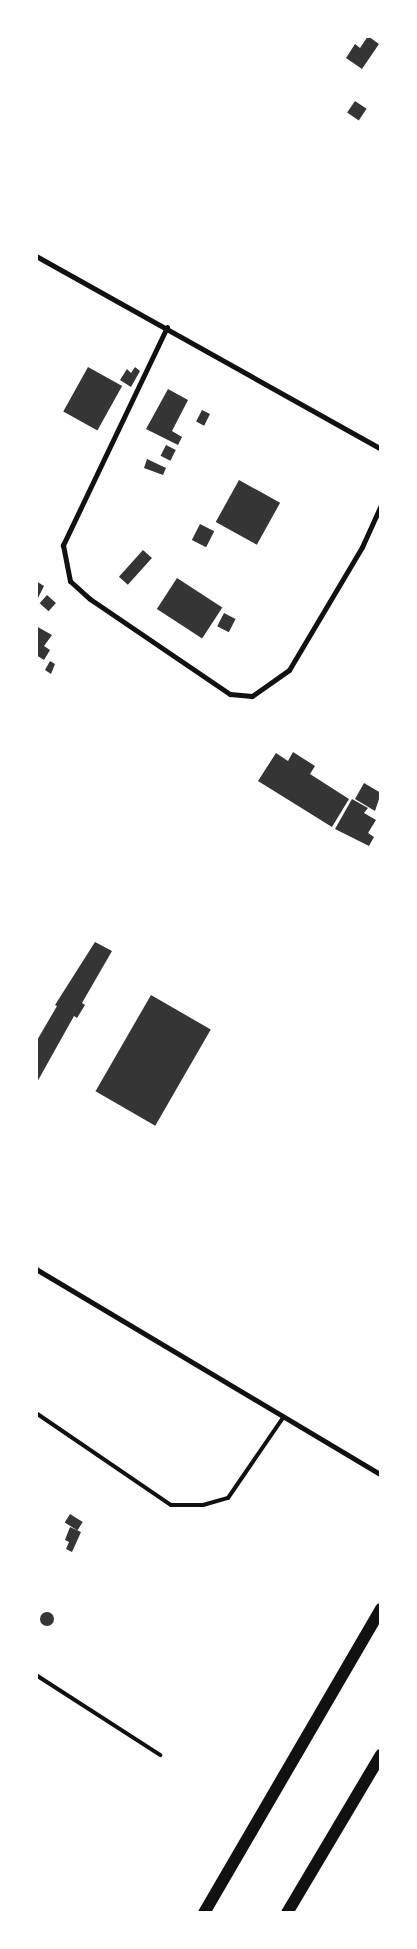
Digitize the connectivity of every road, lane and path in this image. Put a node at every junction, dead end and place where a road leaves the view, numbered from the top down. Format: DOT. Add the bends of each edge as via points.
graph roads {
  1 [pos="36,256"];
  2 [pos="167,326"];
  3 [pos="381,449"];
  4 [pos="381,504"];
  5 [pos="36,1269"];
  6 [pos="36,1412"];
  7 [pos="282,1419"];
  8 [pos="381,1476"];
  9 [pos="381,1609"];
  10 [pos="36,1675"];
  11 [pos="160,1755"];
  12 [pos="381,1755"];
  13 [pos="204,1913"];
  14 [pos="287,1913"];
  1 -- 2 [label="street"];
  2 -- 3 [label="street"];
  2 -- 4 [label="street" via="63,545 70,580 90,599 230,694 252,696 289,670 362,547"];
  5 -- 7 [label="street"];
  6 -- 7 [label="lane" via="171,1505 203,1505 228,1498"];
  7 -- 8 [label="street"];
  9 -- 13 [label="main road"];
  10 -- 11 [label="lane"];
  12 -- 14 [label="main road"];
}
